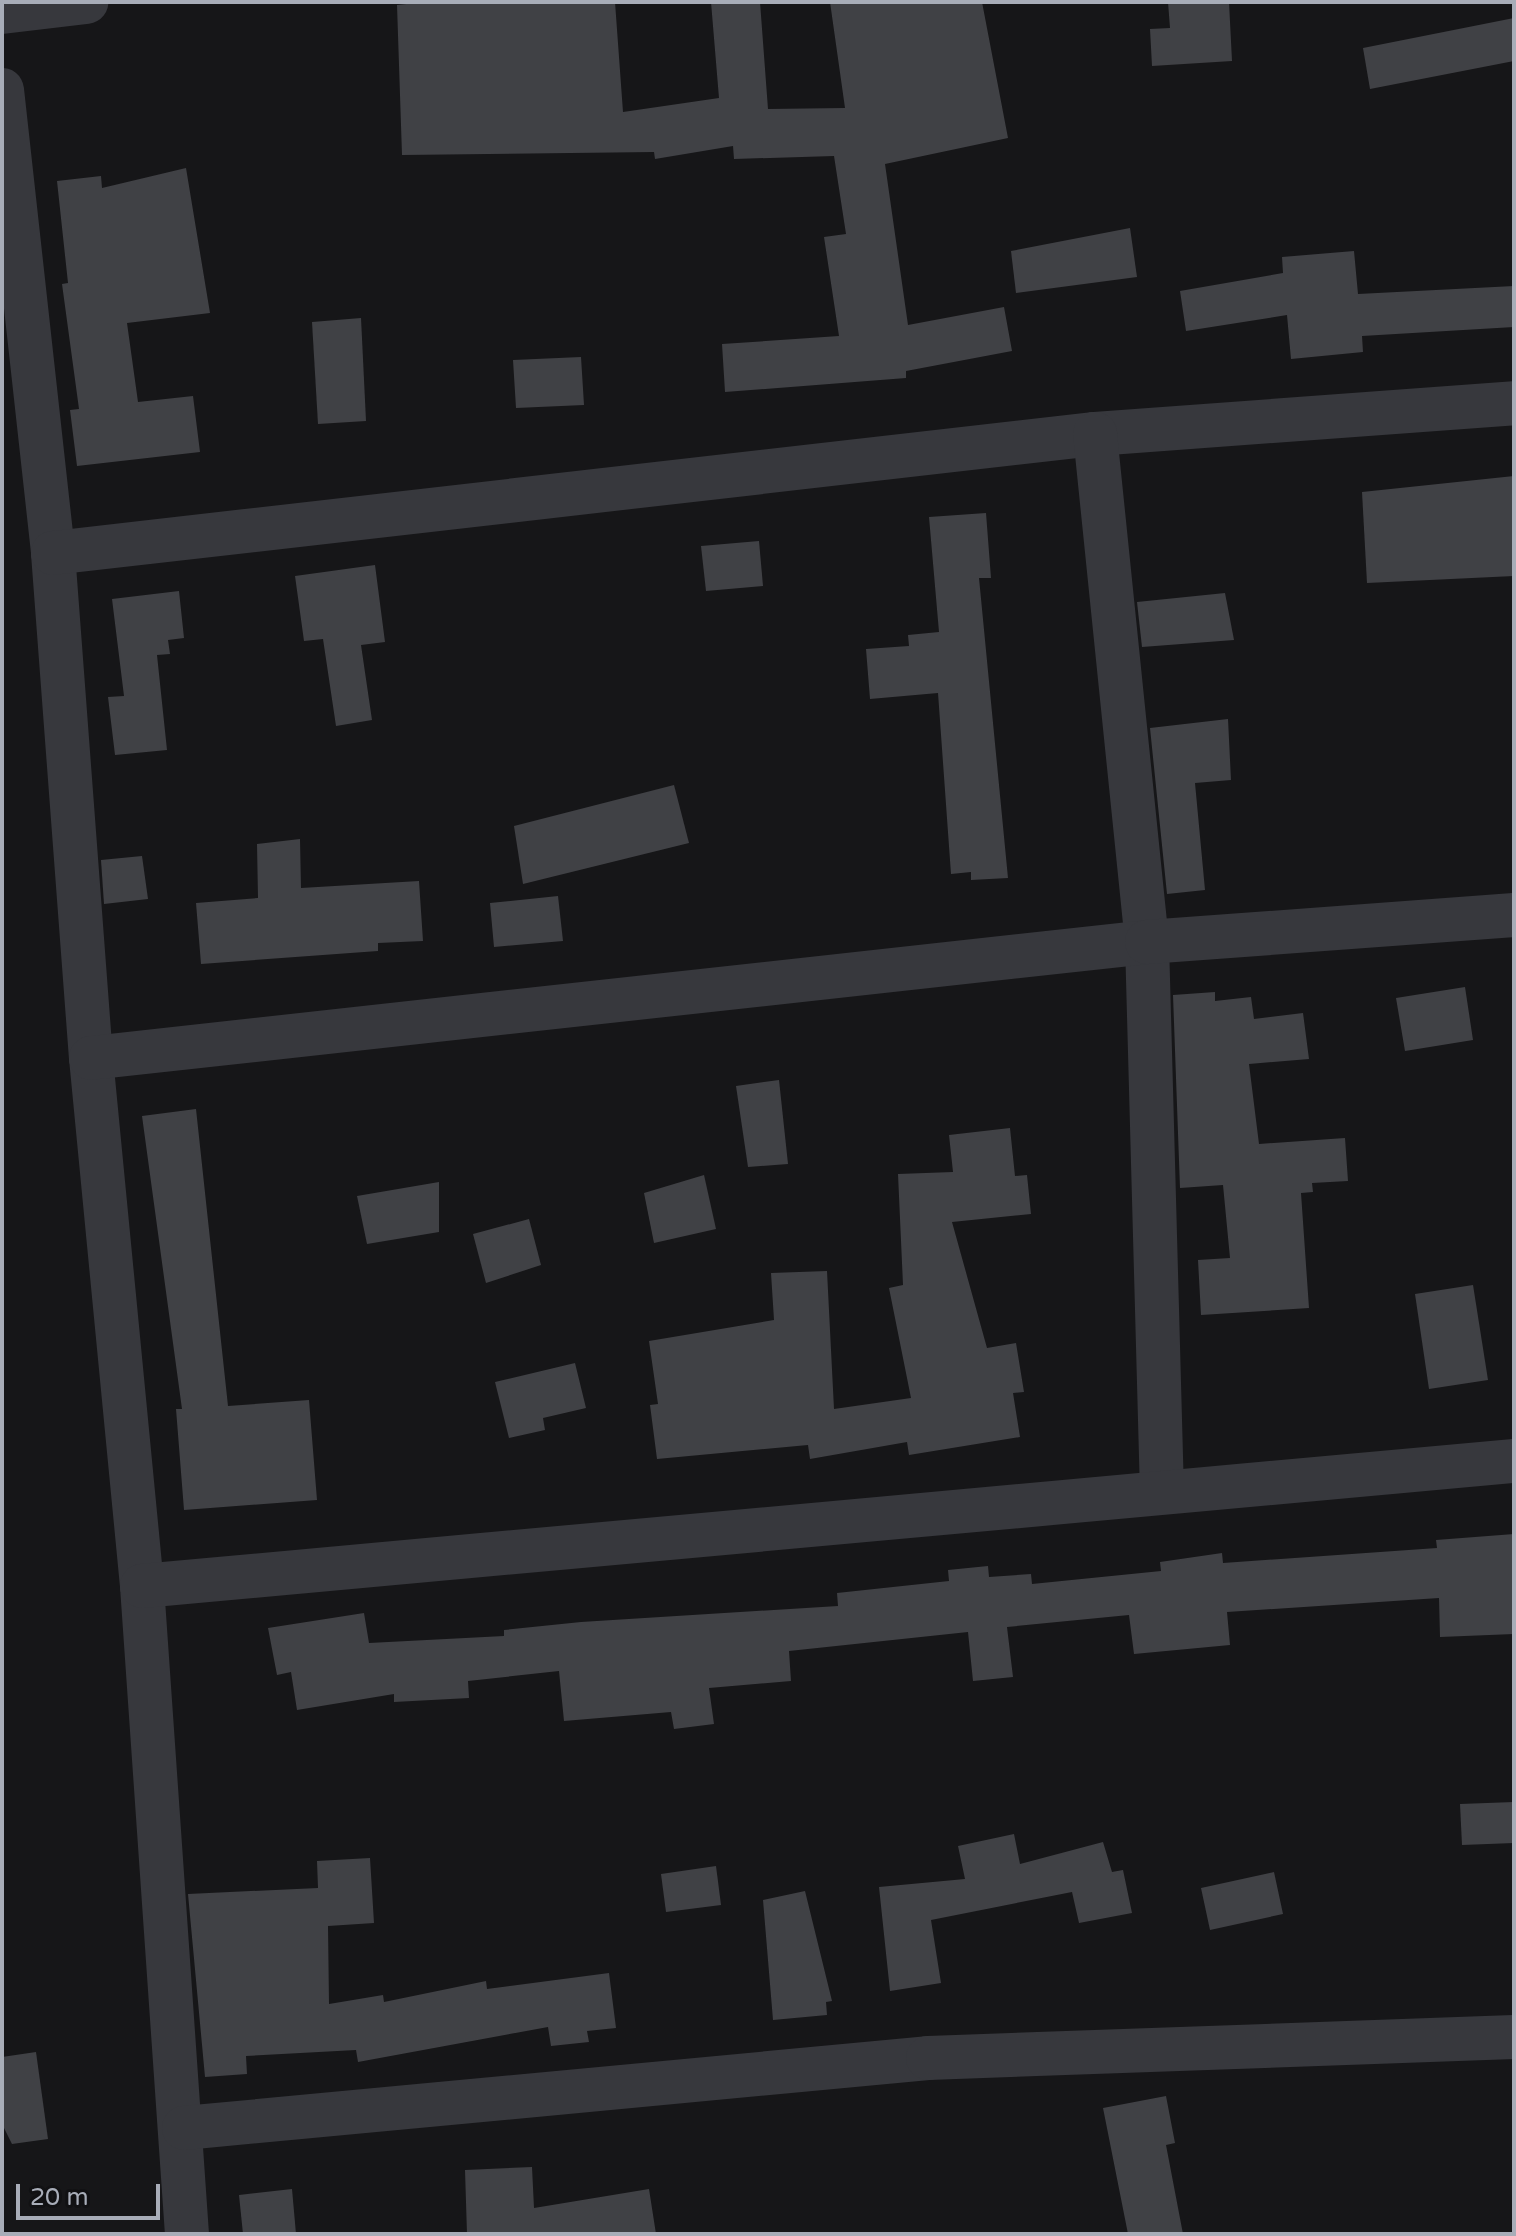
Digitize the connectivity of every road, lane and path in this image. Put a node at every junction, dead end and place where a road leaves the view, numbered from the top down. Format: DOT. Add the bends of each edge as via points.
graph roads {
  1 [pos="86,2"];
  2 [pos="2,12"];
  3 [pos="2,90"];
  4 [pos="1514,403"];
  5 [pos="1095,434"];
  6 [pos="53,553"];
  7 [pos="1514,915"];
  8 [pos="1147,942"];
  9 [pos="91,1058"];
  10 [pos="1514,1461"];
  11 [pos="1162,1492"];
  12 [pos="142,1586"];
  13 [pos="1514,2037"];
  14 [pos="184,2128"];
  15 [pos="187,2234"];
  1 -- 2 [label="street"];
  3 -- 6 [label="street"];
  4 -- 5 [label="street"];
  5 -- 6 [label="street"];
  5 -- 8 [label="street"];
  6 -- 9 [label="street"];
  7 -- 8 [label="street"];
  8 -- 9 [label="street"];
  8 -- 11 [label="street"];
  9 -- 12 [label="street"];
  10 -- 11 [label="street"];
  11 -- 12 [label="street"];
  12 -- 14 [label="street"];
  13 -- 14 [label="street" via="928,2058"];
  14 -- 15 [label="street"];
}
